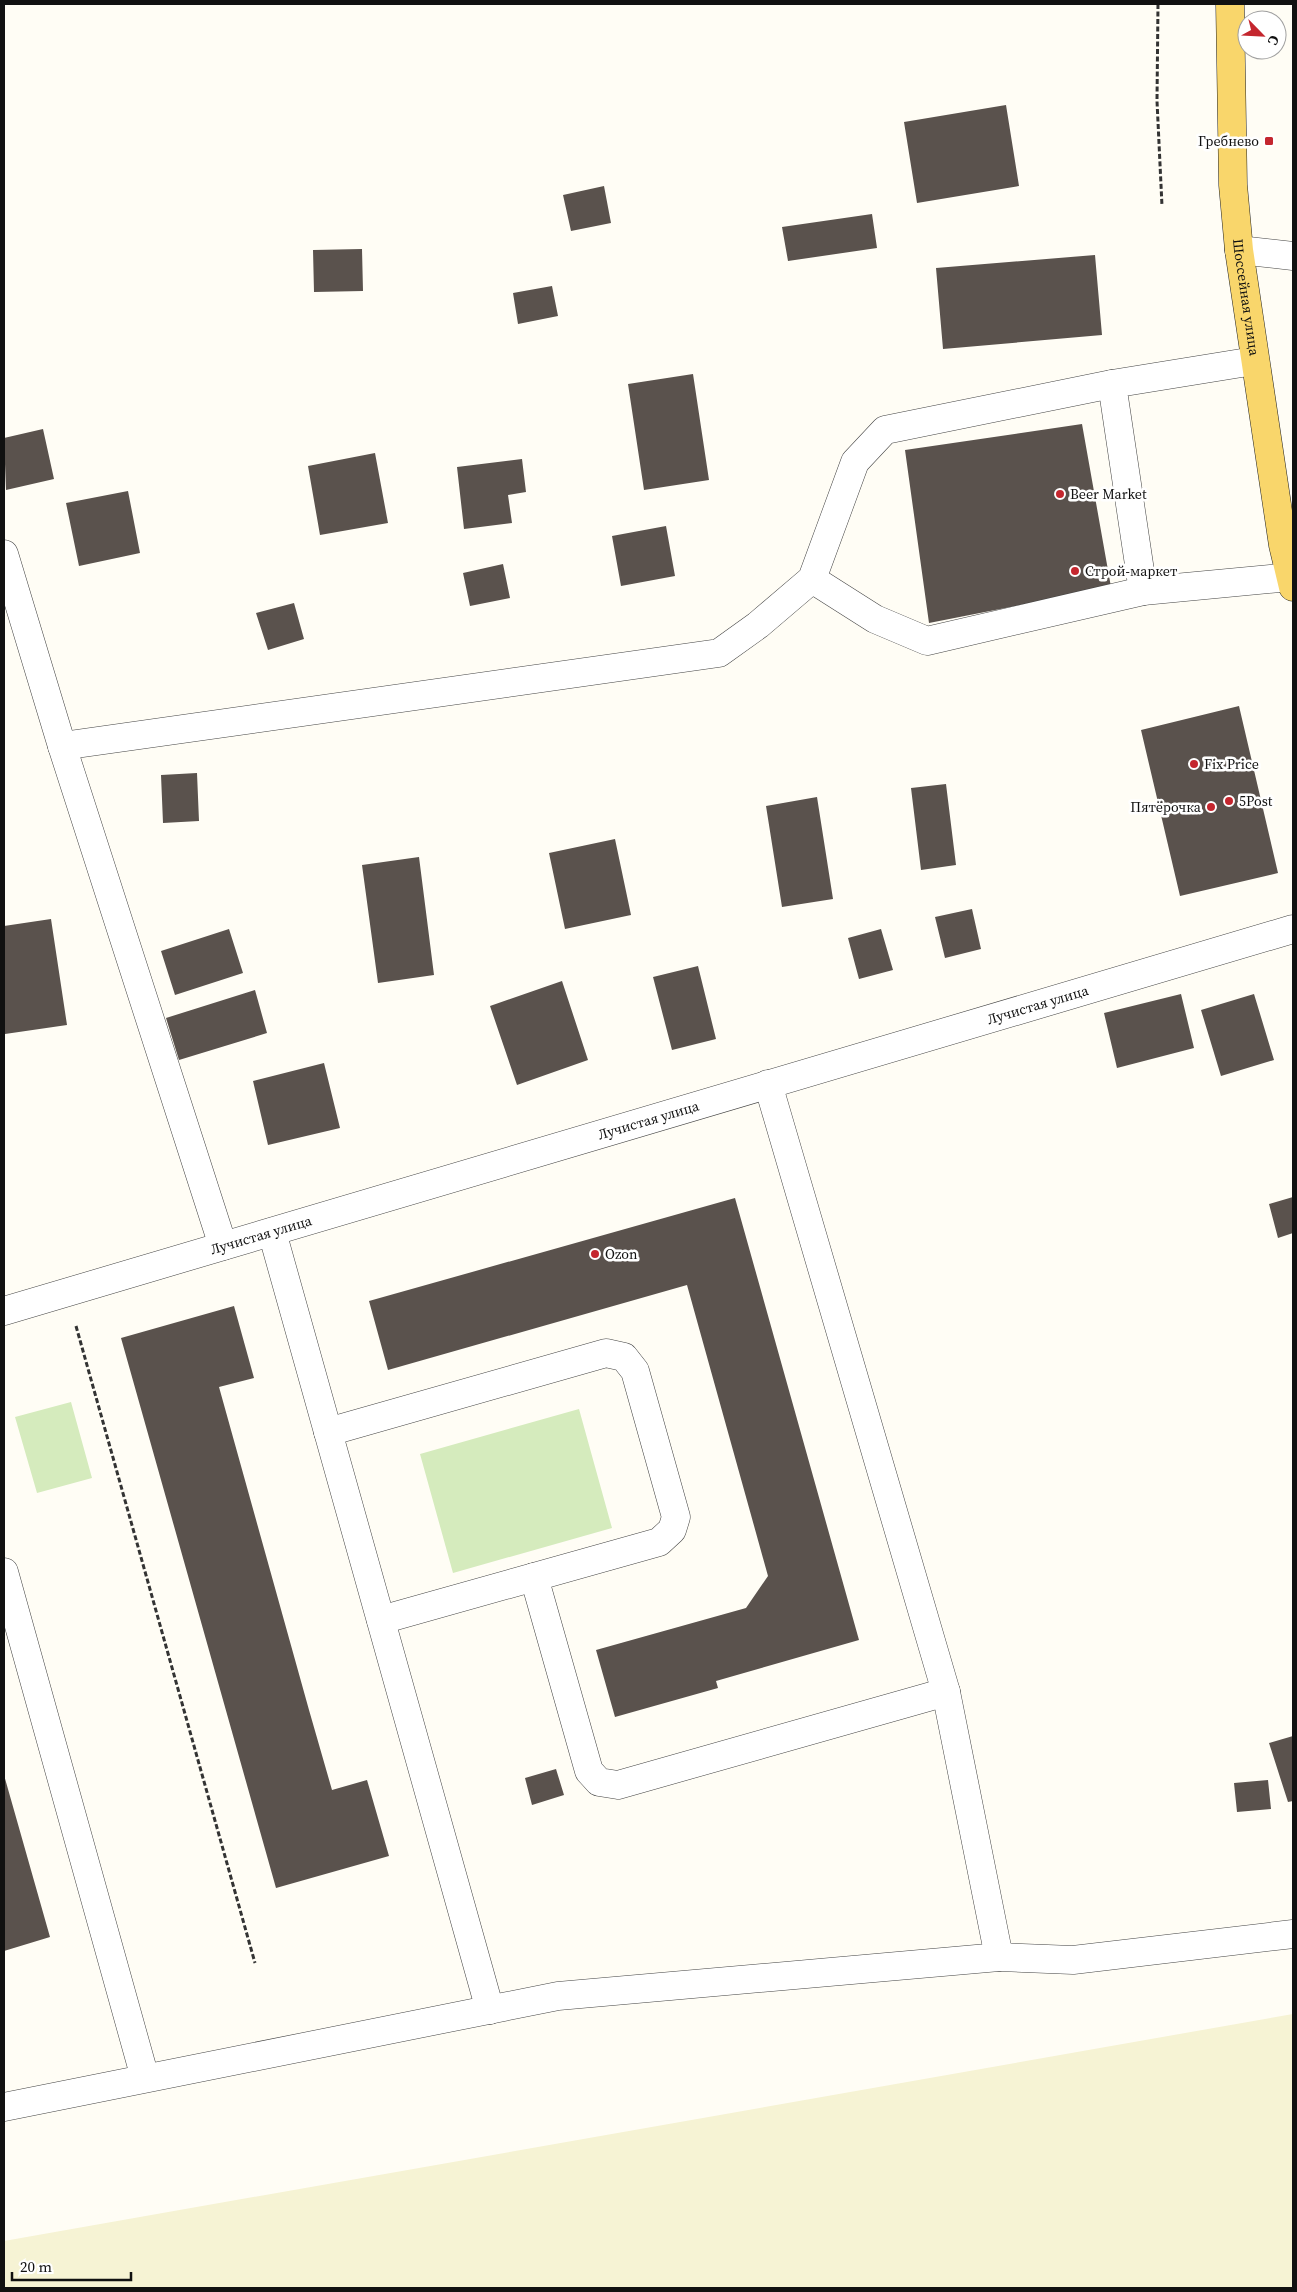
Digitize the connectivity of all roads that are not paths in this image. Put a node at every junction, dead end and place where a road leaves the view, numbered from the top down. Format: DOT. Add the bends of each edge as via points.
graph roads {
  1 [pos="1230,4"];
  2 [pos="1239,250"];
  3 [pos="1293,256"];
  4 [pos="1254,361"];
  5 [pos="1112,384"];
  6 [pos="4,554"];
  7 [pos="812,580"];
  8 [pos="1292,582"];
  9 [pos="1143,592"];
  10 [pos="62,746"];
  11 [pos="1293,928"];
  12 [pos="768,1084"];
  13 [pos="272,1232"];
  14 [pos="223,1246"];
  15 [pos="4,1311"];
  16 [pos="328,1432"];
  17 [pos="4,1572"];
  18 [pos="534,1577"];
  19 [pos="381,1620"];
  20 [pos="946,1692"];
  21 [pos="1293,1934"];
  22 [pos="999,1957"];
  23 [pos="490,2010"];
  24 [pos="145,2078"];
  25 [pos="4,2107"];
  1 -- 2 [label="main road, Шоссейная улица" via="1233,185"];
  2 -- 3 [label="street"];
  2 -- 4 [label="main road, Шоссейная улица"];
  4 -- 5 [label="street"];
  4 -- 8 [label="main road, Шоссейная улица" via="1283,545"];
  5 -- 7 [label="street" via="885,430 855,462"];
  5 -- 9 [label="street"];
  6 -- 10 [label="street"];
  7 -- 9 [label="street" via="875,619 927,641"];
  7 -- 10 [label="street" via="718,653"];
  8 -- 9 [label="street"];
  10 -- 14 [label="street"];
  11 -- 12 [label="street, Лучистая улица"];
  12 -- 13 [label="street, Лучистая улица"];
  12 -- 20 [label="street"];
  13 -- 14 [label="street, Лучистая улица"];
  13 -- 16 [label="street"];
  14 -- 15 [label="street, Лучистая улица"];
  16 -- 18 [label="street" via="606,1353 624,1357 635,1371 676,1517 672,1530 659,1542"];
  16 -- 19 [label="street"];
  17 -- 24 [label="street"];
  18 -- 19 [label="street"];
  18 -- 20 [label="street" via="589,1771 600,1782 618,1785"];
  19 -- 23 [label="street"];
  20 -- 22 [label="street"];
  21 -- 22 [label="street" via="1074,1960"];
  22 -- 23 [label="street" via="558,1996"];
  23 -- 24 [label="street"];
  24 -- 25 [label="street"];
}
